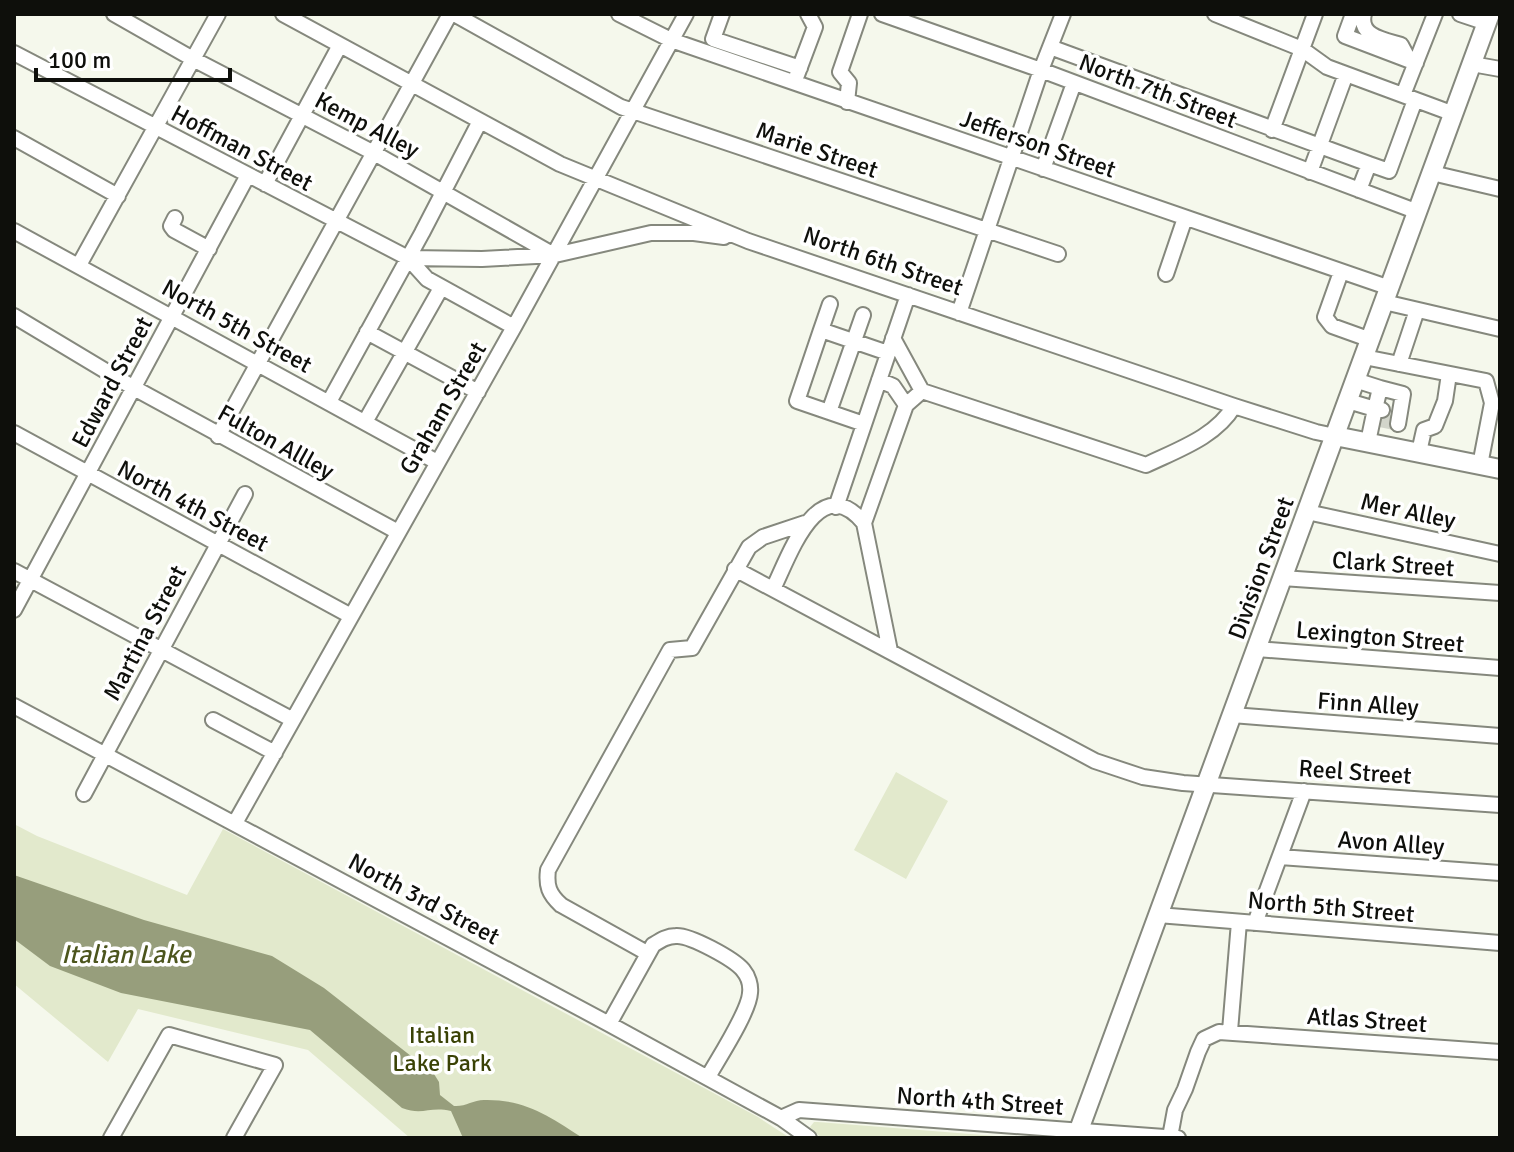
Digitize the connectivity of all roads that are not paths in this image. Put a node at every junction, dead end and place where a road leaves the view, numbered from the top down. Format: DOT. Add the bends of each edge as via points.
graph roads {
  1 [pos="114,14"];
  2 [pos="218,14"];
  3 [pos="283,14"];
  4 [pos="452,14"];
  5 [pos="619,14"];
  6 [pos="686,14"];
  7 [pos="722,14"];
  8 [pos="808,14"];
  9 [pos="860,14"];
  10 [pos="884,14"];
  11 [pos="1063,14"];
  12 [pos="1215,14"];
  13 [pos="1315,14"];
  14 [pos="1353,14"];
  15 [pos="1364,14"];
  16 [pos="1435,14"];
  17 [pos="1460,14"];
  18 [pos="1488,19"];
  19 [pos="671,40"];
  20 [pos="340,45"];
  21 [pos="711,46"];
  22 [pos="1050,47"];
  23 [pos="1302,49"];
  24 [pos="14,53"];
  25 [pos="193,59"];
  26 [pos="1412,61"];
  27 [pos="1472,64"];
  28 [pos="800,68"];
  29 [pos="1500,69"];
  30 [pos="1041,70"];
  31 [pos="1346,74"];
  32 [pos="794,83"];
  33 [pos="1074,83"];
  34 [pos="411,84"];
  35 [pos="1409,98"];
  36 [pos="847,102"];
  37 [pos="633,111"];
  38 [pos="1454,114"];
  39 [pos="304,115"];
  40 [pos="480,121"];
  41 [pos="156,127"];
  42 [pos="1272,130"];
  43 [pos="14,138"];
  44 [pos="1319,148"];
  45 [pos="374,153"];
  46 [pos="1011,158"];
  47 [pos="1369,164"];
  48 [pos="1043,169"];
  49 [pos="1310,172"];
  50 [pos="1432,173"];
  51 [pos="248,175"];
  52 [pos="595,181"];
  53 [pos="265,184"];
  54 [pos="1500,189"];
  55 [pos="1359,190"];
  56 [pos="444,192"];
  57 [pos="118,196"];
  58 [pos="1418,212"];
  59 [pos="175,218"];
  60 [pos="1185,218"];
  61 [pos="335,222"];
  62 [pos="987,230"];
  63 [pos="14,231"];
  64 [pos="748,241"];
  65 [pos="209,249"];
  66 [pos="1058,254"];
  67 [pos="555,255"];
  68 [pos="408,258"];
  69 [pos="79,265"];
  70 [pos="1341,272"];
  71 [pos="1166,274"];
  72 [pos="441,288"];
  73 [pos="908,295"];
  74 [pos="1387,295"];
  75 [pos="830,304"];
  76 [pos="1417,310"];
  77 [pos="959,313"];
  78 [pos="863,315"];
  79 [pos="14,316"];
  80 [pos="173,316"];
  81 [pos="514,327"];
  82 [pos="1500,329"];
  83 [pos="821,330"];
  84 [pos="367,332"];
  85 [pos="893,338"];
  86 [pos="854,341"];
  87 [pos="1367,348"];
  88 [pos="405,353"];
  89 [pos="888,353"];
  90 [pos="258,363"];
  91 [pos="1399,364"];
  92 [pos="1449,374"];
  93 [pos="879,380"];
  94 [pos="1355,380"];
  95 [pos="134,388"];
  96 [pos="1380,388"];
  97 [pos="922,391"];
  98 [pos="478,392"];
  99 [pos="1348,401"];
  100 [pos="329,402"];
  101 [pos="906,405"];
  102 [pos="1234,406"];
  103 [pos="829,412"];
  104 [pos="1387,416"];
  105 [pos="365,422"];
  106 [pos="864,424"];
  107 [pos="1424,430"];
  108 [pos="14,433"];
  109 [pos="218,436"];
  110 [pos="1335,436"];
  111 [pos="1368,442"];
  112 [pos="1419,452"];
  113 [pos="437,462"];
  114 [pos="1480,465"];
  115 [pos="1500,469"];
  116 [pos="88,474"];
  117 [pos="245,494"];
  118 [pos="836,507"];
  119 [pos="1307,512"];
  120 [pos="805,523"];
  121 [pos="864,523"];
  122 [pos="398,532"];
  123 [pos="218,545"];
  124 [pos="1500,554"];
  125 [pos="735,569"];
  126 [pos="14,571"];
  127 [pos="1282,578"];
  128 [pos="30,580"];
  129 [pos="773,589"];
  130 [pos="1500,593"];
  131 [pos="14,610"];
  132 [pos="351,616"];
  133 [pos="161,649"];
  134 [pos="1257,649"];
  135 [pos="890,651"];
  136 [pos="1500,668"];
  137 [pos="14,706"];
  138 [pos="1232,715"];
  139 [pos="213,720"];
  140 [pos="293,720"];
  141 [pos="1500,736"];
  142 [pos="275,753"];
  143 [pos="105,754"];
  144 [pos="1207,785"];
  145 [pos="1304,791"];
  146 [pos="84,794"];
  147 [pos="1500,805"];
  148 [pos="235,823"];
  149 [pos="1280,857"];
  150 [pos="1500,873"];
  151 [pos="1158,915"];
  152 [pos="1239,922"];
  153 [pos="1255,923"];
  154 [pos="1500,943"];
  155 [pos="647,953"];
  156 [pos="609,1024"];
  157 [pos="1230,1031"];
  158 [pos="1500,1052"];
  159 [pos="708,1077"];
  160 [pos="781,1118"];
  161 [pos="1078,1134"];
  162 [pos="1170,1137"];
  163 [pos="111,1138"];
  164 [pos="234,1138"];
  165 [pos="809,1138"];
  166 [pos="1179,1138"];
  1 -- 25 [label="street, Kemp Alley"];
  2 -- 25 [label="street"];
  3 -- 20 [label="street, North 6th Street"];
  4 -- 34 [label="street"];
  4 -- 37 [label="street, Marie Street"];
  5 -- 19 [label="street, Jefferson Street"];
  6 -- 19 [label="street, Graham Street"];
  7 -- 21 [label="street"];
  8 -- 28 [label="street" via="815,27"];
  9 -- 36 [label="street" via="840,72 849,83"];
  10 -- 30 [label="street, North 7th Street"];
  11 -- 22 [label="street"];
  12 -- 23 [label="street"];
  13 -- 23 [label="street"];
  14 -- 26 [label="street" via="1345,36"];
  15 -- 26 [label="street" via="1364,29 1401,45"];
  16 -- 26 [label="street"];
  17 -- 18 [label="street"];
  18 -- 27 [label="main road, Division Street"];
  19 -- 21 [label="street, Jefferson Street"];
  19 -- 37 [label="street, Graham Street"];
  20 -- 34 [label="street, North 6th Street"];
  20 -- 39 [label="street"];
  21 -- 28 [label="street"];
  21 -- 32 [label="street, Jefferson Street"];
  22 -- 30 [label="street"];
  22 -- 42 [label="street"];
  23 -- 31 [label="street"];
  23 -- 42 [label="street"];
  24 -- 41 [label="street, Hoffman Street"];
  25 -- 39 [label="street, Kemp Alley"];
  25 -- 41 [label="street"];
  26 -- 35 [label="street"];
  27 -- 29 [label="street"];
  27 -- 38 [label="main road, Division Street"];
  28 -- 32 [label="street"];
  30 -- 33 [label="street, North 7th Street"];
  30 -- 46 [label="street"];
  31 -- 35 [label="street"];
  31 -- 44 [label="street"];
  32 -- 36 [label="street, Jefferson Street"];
  33 -- 48 [label="street"];
  33 -- 49 [label="street, North 7th Street"];
  34 -- 40 [label="street, North 6th Street"];
  34 -- 45 [label="street"];
  35 -- 38 [label="street"];
  35 -- 47 [label="street" via="1389,171"];
  36 -- 46 [label="street, Jefferson Street"];
  37 -- 52 [label="street, Graham Street"];
  37 -- 62 [label="street, Marie Street"];
  38 -- 50 [label="main road, Division Street"];
  39 -- 45 [label="street, Kemp Alley"];
  39 -- 53 [label="street"];
  40 -- 52 [label="street, North 6th Street"];
  40 -- 56 [label="street"];
  41 -- 51 [label="street, Hoffman Street"];
  41 -- 57 [label="street"];
  42 -- 44 [label="street"];
  43 -- 57 [label="street"];
  44 -- 47 [label="street"];
  44 -- 49 [label="street"];
  45 -- 56 [label="street, Kemp Alley"];
  45 -- 61 [label="street"];
  46 -- 48 [label="street, Jefferson Street"];
  46 -- 62 [label="street"];
  47 -- 55 [label="street"];
  48 -- 60 [label="street, Jefferson Street"];
  49 -- 55 [label="street, North 7th Street"];
  50 -- 54 [label="street"];
  50 -- 58 [label="main road, Division Street"];
  51 -- 53 [label="street, Hoffman Street"];
  51 -- 65 [label="street, Edward Street"];
  52 -- 64 [label="street, North 6th Street"];
  52 -- 67 [label="street, Graham Street"];
  53 -- 61 [label="street, Hoffman Street"];
  55 -- 58 [label="street, North 7th Street"];
  56 -- 67 [label="street, Kemp Alley"];
  56 -- 68 [label="street"];
  57 -- 69 [label="street"];
  58 -- 74 [label="main road, Division Street"];
  59 -- 65 [label="street" via="174,230"];
  60 -- 70 [label="street, Jefferson Street"];
  60 -- 71 [label="street"];
  61 -- 68 [label="street, Hoffman Street"];
  61 -- 90 [label="street"];
  62 -- 66 [label="street, Marie Street"];
  62 -- 77 [label="street"];
  63 -- 69 [label="street, North 5th Street"];
  64 -- 67 [label="street, Hoffman Street" via="651,233"];
  64 -- 73 [label="street, North 6th Street"];
  65 -- 80 [label="street, Edward Street"];
  67 -- 68 [label="street, Hoffman Street"];
  67 -- 81 [label="street, Graham Street"];
  68 -- 72 [label="street, Hoffman Street"];
  68 -- 84 [label="street"];
  69 -- 80 [label="street, North 5th Street"];
  70 -- 74 [label="street, Jefferson Street"];
  70 -- 87 [label="street" via="1325,317"];
  72 -- 81 [label="street, Hoffman Street"];
  72 -- 88 [label="street"];
  73 -- 77 [label="street, North 6th Street"];
  73 -- 85 [label="street"];
  74 -- 76 [label="street, Jefferson Street"];
  74 -- 87 [label="main road, Division Street"];
  75 -- 83 [label="street"];
  76 -- 82 [label="street, Jefferson Street"];
  76 -- 91 [label="street"];
  77 -- 102 [label="street, North 6th Street"];
  78 -- 86 [label="street"];
  79 -- 95 [label="street, Fulton Allley"];
  80 -- 90 [label="street, North 5th Street"];
  80 -- 95 [label="street, Edward Street"];
  81 -- 98 [label="street, Graham Street"];
  83 -- 86 [label="street"];
  83 -- 103 [label="street" via="797,401"];
  84 -- 88 [label="street"];
  84 -- 100 [label="street"];
  85 -- 89 [label="street"];
  85 -- 97 [label="street"];
  86 -- 89 [label="street"];
  86 -- 103 [label="street"];
  87 -- 91 [label="street"];
  87 -- 94 [label="main road, Division Street"];
  88 -- 98 [label="street"];
  88 -- 105 [label="street"];
  89 -- 93 [label="street"];
  90 -- 100 [label="street, North 5th Street"];
  90 -- 109 [label="street"];
  91 -- 92 [label="street"];
  92 -- 107 [label="street" via="1441,415 1435,426"];
  92 -- 114 [label="street" via="1486,381 1492,403"];
  93 -- 101 [label="street" via="893,386"];
  93 -- 106 [label="street"];
  94 -- 96 [label="street"];
  94 -- 99 [label="main road, Division Street"];
  95 -- 109 [label="street, Fulton Allley"];
  95 -- 116 [label="street, Edward Street"];
  96 -- 104 [label="street"];
  96 -- 104 [label="street" via="1403,394"];
  97 -- 101 [label="street"];
  97 -- 102 [label="street" via="1146,465 1209,433"];
  98 -- 113 [label="street, Graham Street"];
  99 -- 104 [label="street"];
  99 -- 110 [label="main road, Division Street"];
  100 -- 105 [label="street, North 5th Street"];
  101 -- 121 [label="street"];
  102 -- 110 [label="street, North 6th Street"];
  103 -- 106 [label="street"];
  104 -- 107 [label="street"];
  104 -- 111 [label="street"];
  105 -- 113 [label="street, North 5th Street"];
  106 -- 118 [label="street"];
  107 -- 112 [label="street"];
  108 -- 116 [label="street, North 4th Street"];
  109 -- 122 [label="street, Fulton Allley"];
  110 -- 111 [label="main road, North 6th Street"];
  110 -- 119 [label="main road, Division Street"];
  111 -- 112 [label="main road, North 6th Street"];
  112 -- 114 [label="main road, North 6th Street"];
  113 -- 122 [label="street, Graham Street"];
  114 -- 115 [label="main road, North 6th Street"];
  116 -- 123 [label="street, North 4th Street"];
  116 -- 128 [label="street, Edward Street"];
  117 -- 123 [label="street, Martina Street"];
  118 -- 120 [label="street" via="820,510"];
  118 -- 121 [label="street" via="851,510"];
  119 -- 124 [label="street, Mer Alley"];
  119 -- 127 [label="main road, Division Street"];
  120 -- 125 [label="street" via="755,541"];
  120 -- 129 [label="street"];
  121 -- 135 [label="street"];
  122 -- 132 [label="street, Graham Street"];
  123 -- 132 [label="street, North 4th Street"];
  123 -- 133 [label="street, Martina Street"];
  125 -- 129 [label="street, Reel Street"];
  125 -- 155 [label="street" via="692,648 670,650 548,870 550,895 561,905"];
  126 -- 128 [label="street"];
  127 -- 130 [label="street, Clark Street"];
  127 -- 134 [label="main road, Division Street"];
  128 -- 131 [label="street, Edward Street"];
  128 -- 133 [label="street"];
  129 -- 135 [label="street, Reel Street"];
  132 -- 140 [label="street, Graham Street"];
  133 -- 140 [label="street"];
  133 -- 143 [label="street, Martina Street"];
  134 -- 136 [label="street, Lexington Street"];
  134 -- 138 [label="main road, Division Street"];
  135 -- 144 [label="street, Reel Street" via="1107,766 1143,777"];
  137 -- 143 [label="street, North 3rd Street"];
  138 -- 141 [label="street, Finn Alley"];
  138 -- 144 [label="main road, Division Street"];
  139 -- 142 [label="street"];
  140 -- 142 [label="street, Graham Street"];
  142 -- 148 [label="street, Graham Street"];
  143 -- 146 [label="street, Martina Street"];
  143 -- 148 [label="street, North 3rd Street"];
  144 -- 145 [label="street, Reel Street"];
  144 -- 151 [label="main road, Division Street"];
  145 -- 147 [label="street, Reel Street"];
  145 -- 149 [label="street"];
  148 -- 156 [label="street, North 3rd Street"];
  149 -- 150 [label="street, Avon Alley"];
  149 -- 153 [label="street"];
  151 -- 152 [label="street, North 5th Street"];
  151 -- 161 [label="main road, Division Street"];
  152 -- 153 [label="street, North 5th Street"];
  152 -- 157 [label="street"];
  153 -- 154 [label="street, North 5th Street"];
  155 -- 156 [label="street"];
  155 -- 159 [label="street" via="662,939 679,935 737,964 749,979 749,1000"];
  156 -- 159 [label="street, North 3rd Street"];
  157 -- 158 [label="street, Atlas Street"];
  157 -- 162 [label="street" via="1204,1039 1175,1110"];
  159 -- 160 [label="street, North 3rd Street"];
  160 -- 161 [label="street, North 4th Street" via="799,1110"];
  160 -- 165 [label="street, North 3rd Street"];
  161 -- 162 [label="street, North 4th Street"];
  162 -- 166 [label="street, North 4th Street"];
  163 -- 164 [label="street" via="169,1035 275,1065"];
}
